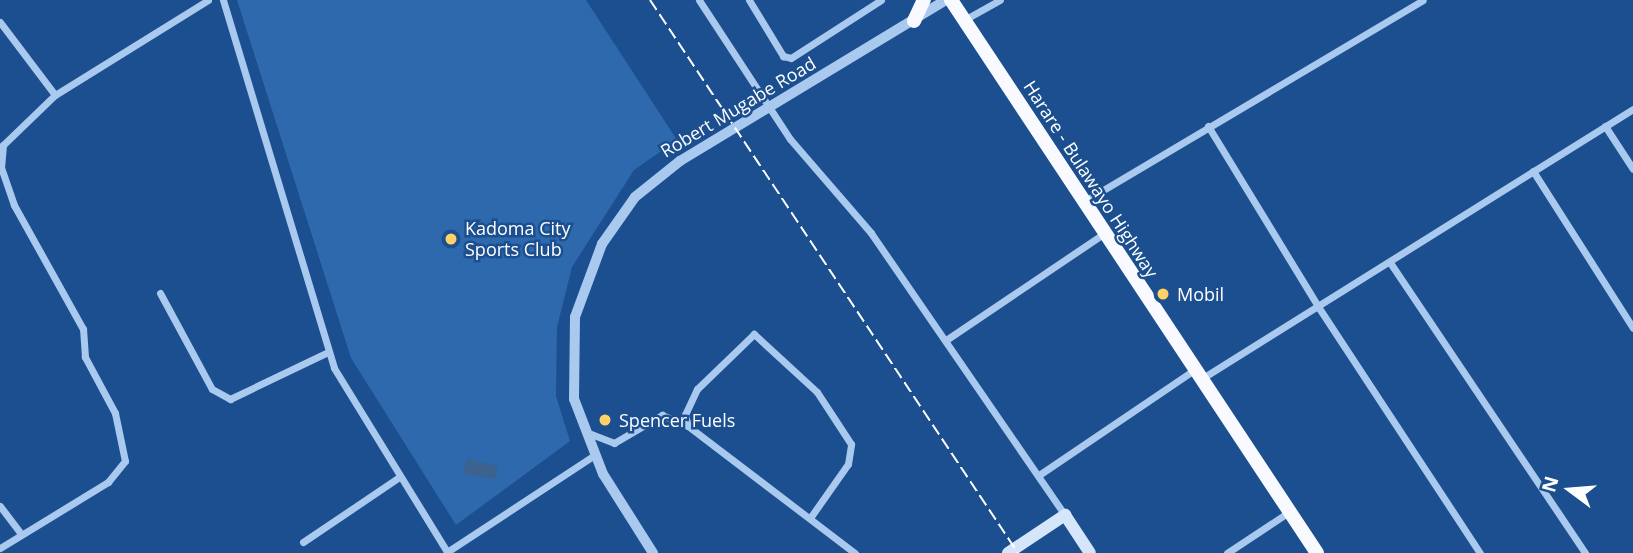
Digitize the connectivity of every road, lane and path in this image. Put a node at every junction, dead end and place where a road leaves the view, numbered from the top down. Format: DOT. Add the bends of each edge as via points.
graph roads {
  1 [pos="208,0"];
  2 [pos="223,0"];
  3 [pos="699,0"];
  4 [pos="749,0"];
  5 [pos="881,0"];
  6 [pos="924,0"];
  7 [pos="948,0"];
  8 [pos="1000,0"];
  9 [pos="1423,0"];
  10 [pos="963,20"];
  11 [pos="914,21"];
  12 [pos="0,22"];
  13 [pos="55,95"];
  14 [pos="771,107"];
  15 [pos="1633,109"];
  16 [pos="1208,126"];
  17 [pos="1605,126"];
  18 [pos="1633,169"];
  19 [pos="1533,171"];
  20 [pos="1082,202"];
  21 [pos="1103,234"];
  22 [pos="1391,264"];
  23 [pos="160,293"];
  24 [pos="1319,308"];
  25 [pos="1633,328"];
  26 [pos="946,340"];
  27 [pos="328,352"];
  28 [pos="1197,375"];
  29 [pos="688,426"];
  30 [pos="588,443"];
  31 [pos="593,456"];
  32 [pos="1039,475"];
  33 [pos="398,478"];
  34 [pos="0,506"];
  35 [pos="1290,512"];
  36 [pos="1065,515"];
  37 [pos="810,517"];
  38 [pos="21,534"];
  39 [pos="303,542"];
  40 [pos="0,548"];
  41 [pos="448,553"];
  42 [pos="653,553"];
  43 [pos="855,553"];
  44 [pos="1008,553"];
  45 [pos="1090,553"];
  46 [pos="1227,553"];
  47 [pos="1317,553"];
  48 [pos="1480,553"];
  49 [pos="1585,553"];
  1 -- 13 [label="street"];
  2 -- 27 [label="street"];
  3 -- 14 [label="street"];
  4 -- 5 [label="street" via="783,56 790,58"];
  6 -- 11 [label="highway"];
  7 -- 10 [label="highway, Harare - Bulawayo Highway"];
  7 -- 11 [label="street, Robert Mugabe Road"];
  8 -- 10 [label="street"];
  9 -- 16 [label="street"];
  10 -- 20 [label="highway, Harare - Bulawayo Highway"];
  11 -- 14 [label="street, Robert Mugabe Road"];
  12 -- 13 [label="street"];
  13 -- 38 [label="street" via="3,145 1,169 37,251 83,329 85,357 115,413 125,461 108,482"];
  14 -- 26 [label="street" via="790,139 872,233"];
  14 -- 30 [label="street, Robert Mugabe Road" via="660,175 635,197 602,244 581,294 571,343 574,399"];
  15 -- 17 [label="street"];
  16 -- 20 [label="street"];
  16 -- 24 [label="street"];
  17 -- 18 [label="street"];
  17 -- 19 [label="street"];
  19 -- 22 [label="street"];
  19 -- 25 [label="street"];
  20 -- 21 [label="highway, Harare - Bulawayo Highway"];
  21 -- 26 [label="street"];
  21 -- 28 [label="highway, Harare - Bulawayo Highway"];
  22 -- 24 [label="street"];
  22 -- 49 [label="street"];
  23 -- 27 [label="street" via="212,389 230,399"];
  24 -- 28 [label="street"];
  24 -- 48 [label="street"];
  26 -- 32 [label="street"];
  27 -- 33 [label="street"];
  28 -- 32 [label="street"];
  28 -- 35 [label="highway, Harare - Bulawayo Highway"];
  29 -- 30 [label="street" via="662,415 614,443 591,433"];
  29 -- 37 [label="street"];
  29 -- 37 [label="street" via="685,415 697,389 746,339 761,336 817,392 851,444 848,464"];
  30 -- 31 [label="street, Robert Mugabe Road"];
  31 -- 41 [label="street"];
  31 -- 42 [label="street, Robert Mugabe Road"];
  32 -- 36 [label="street"];
  33 -- 39 [label="street"];
  33 -- 41 [label="street"];
  34 -- 38 [label="street"];
  35 -- 46 [label="street"];
  35 -- 47 [label="highway, Harare - Bulawayo Highway"];
  36 -- 44 [label="main road"];
  36 -- 45 [label="main road"];
  37 -- 43 [label="street"];
  38 -- 40 [label="street"];
}
